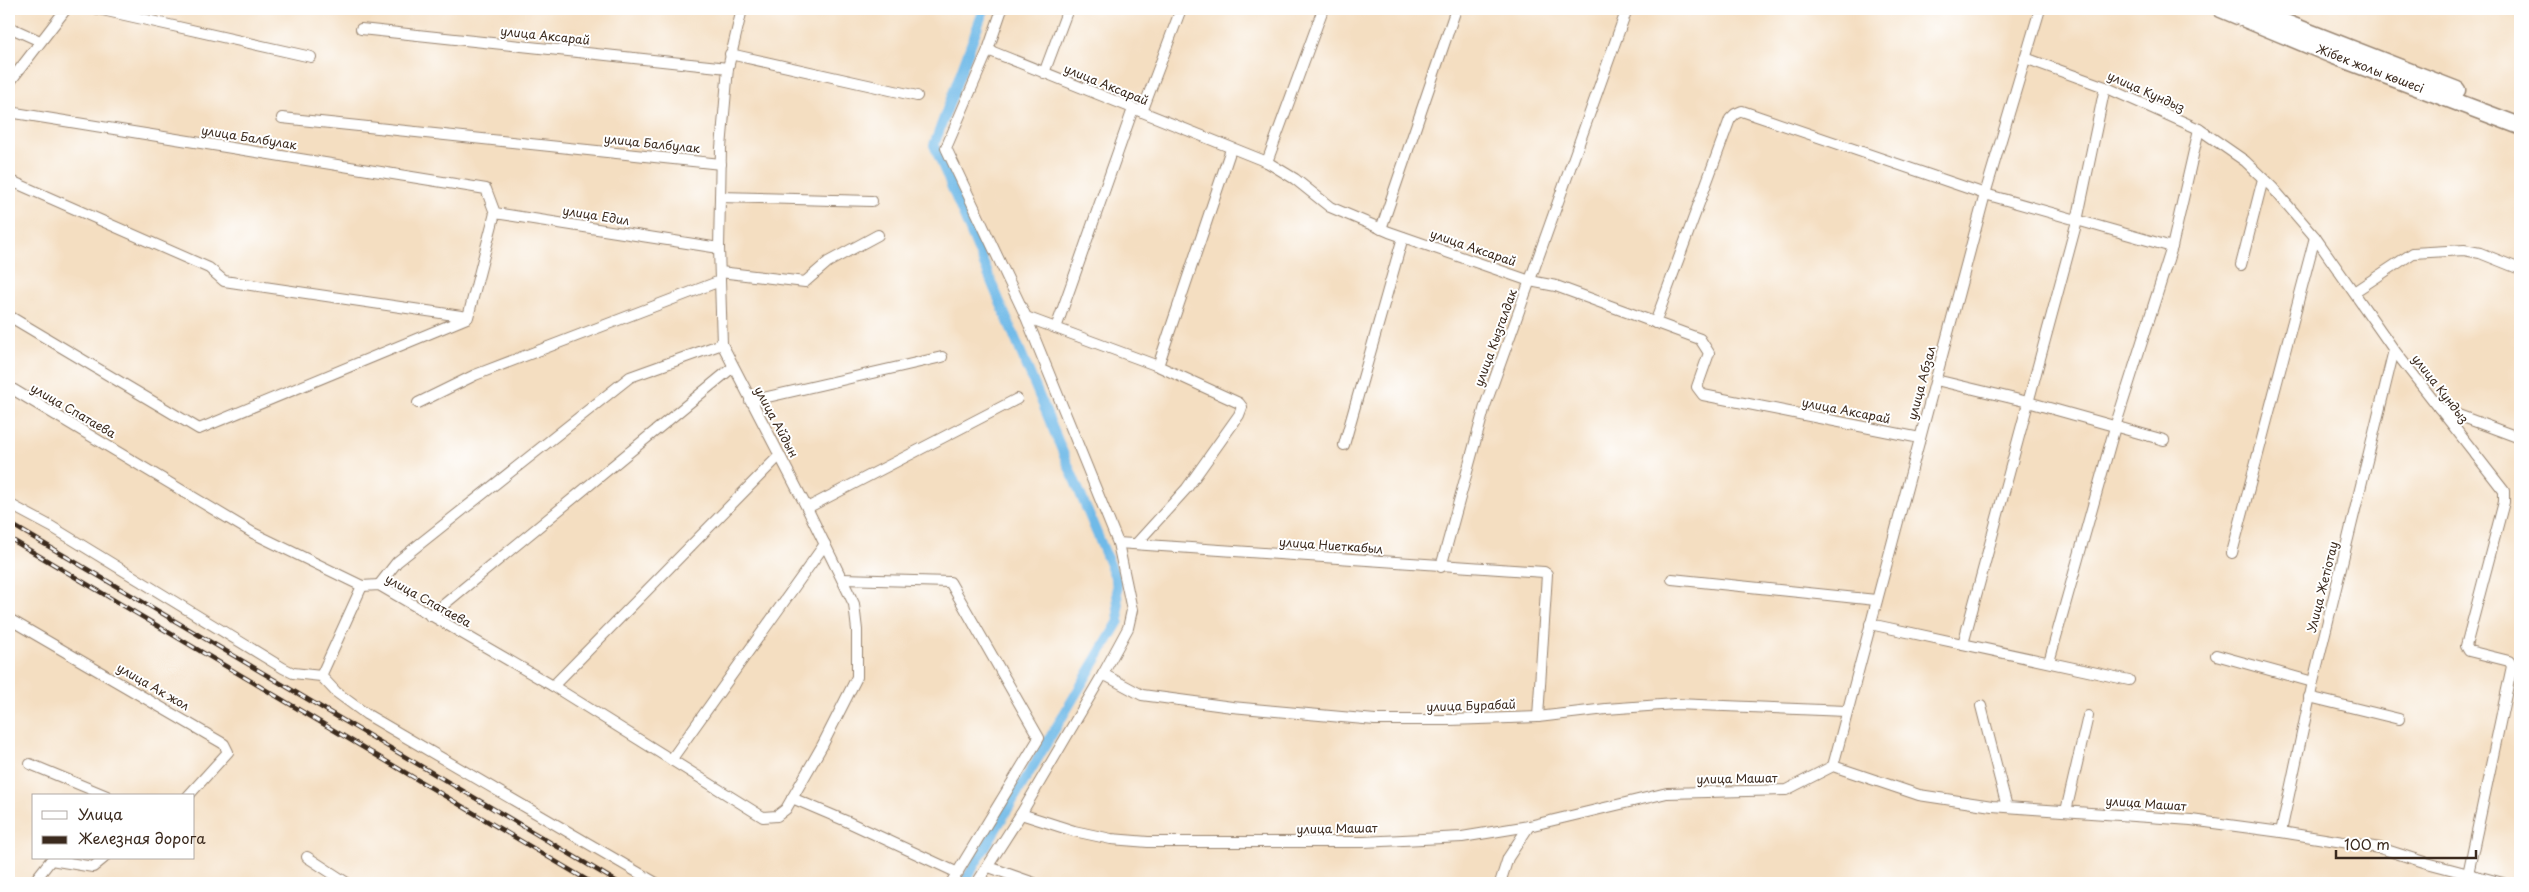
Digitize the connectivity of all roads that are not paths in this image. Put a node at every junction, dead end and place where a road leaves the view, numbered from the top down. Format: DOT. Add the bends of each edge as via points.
graph roads {
  1 [pos="66,9"];
  2 [pos="98,9"];
  3 [pos="742,9"];
  4 [pos="1002,9"];
  5 [pos="1068,9"];
  6 [pos="1181,9"];
  7 [pos="1323,9"];
  8 [pos="1456,9"];
  9 [pos="1627,9"];
  10 [pos="2040,9"];
  11 [pos="2221,9"];
  12 [pos="2250,9"];
  13 [pos="9,27"];
  14 [pos="361,29"];
  15 [pos="40,42"];
  16 [pos="988,50"];
  17 [pos="730,54"];
  18 [pos="311,57"];
  19 [pos="2025,58"];
  20 [pos="728,68"];
  21 [pos="1044,73"];
  22 [pos="9,83"];
  23 [pos="2105,87"];
  24 [pos="917,96"];
  25 [pos="1137,111"];
  26 [pos="9,112"];
  27 [pos="2520,114"];
  28 [pos="282,118"];
  29 [pos="2520,126"];
  30 [pos="2199,129"];
  31 [pos="1230,148"];
  32 [pos="1268,162"];
  33 [pos="721,164"];
  34 [pos="2263,178"];
  35 [pos="9,180"];
  36 [pos="1985,194"];
  37 [pos="720,196"];
  38 [pos="872,201"];
  39 [pos="495,213"];
  40 [pos="2076,221"];
  41 [pos="1381,229"];
  42 [pos="878,236"];
  43 [pos="1403,237"];
  44 [pos="2315,237"];
  45 [pos="2172,247"];
  46 [pos="720,248"];
  47 [pos="2242,265"];
  48 [pos="2520,269"];
  49 [pos="720,276"];
  50 [pos="1530,281"];
  51 [pos="2354,292"];
  52 [pos="9,316"];
  53 [pos="468,317"];
  54 [pos="1026,317"];
  55 [pos="1655,323"];
  56 [pos="1056,328"];
  57 [pos="722,344"];
  58 [pos="2394,350"];
  59 [pos="942,357"];
  60 [pos="1158,366"];
  61 [pos="733,367"];
  62 [pos="1936,380"];
  63 [pos="9,387"];
  64 [pos="1017,399"];
  65 [pos="750,401"];
  66 [pos="2028,402"];
  67 [pos="418,403"];
  68 [pos="2439,408"];
  69 [pos="2115,427"];
  70 [pos="1920,438"];
  71 [pos="2520,438"];
  72 [pos="2164,440"];
  73 [pos="1344,445"];
  74 [pos="779,456"];
  75 [pos="9,504"];
  76 [pos="807,508"];
  77 [pos="1118,543"];
  78 [pos="825,544"];
  79 [pos="1136,544"];
  80 [pos="2232,553"];
  81 [pos="1441,567"];
  82 [pos="842,579"];
  83 [pos="1672,579"];
  84 [pos="379,585"];
  85 [pos="362,586"];
  86 [pos="1876,600"];
  87 [pos="430,616"];
  88 [pos="9,619"];
  89 [pos="1870,624"];
  90 [pos="1964,644"];
  91 [pos="2216,655"];
  92 [pos="2049,662"];
  93 [pos="1103,674"];
  94 [pos="321,676"];
  95 [pos="2128,680"];
  96 [pos="2312,682"];
  97 [pos="553,686"];
  98 [pos="2310,696"];
  99 [pos="1981,706"];
  100 [pos="1846,711"];
  101 [pos="1538,716"];
  102 [pos="2088,716"];
  103 [pos="2399,719"];
  104 [pos="671,760"];
  105 [pos="30,764"];
  106 [pos="1833,766"];
  107 [pos="102,794"];
  108 [pos="190,794"];
  109 [pos="792,798"];
  110 [pos="2007,807"];
  111 [pos="2066,811"];
  112 [pos="1021,814"];
  113 [pos="777,816"];
  114 [pos="1529,826"];
  115 [pos="2281,832"];
  116 [pos="307,857"];
  117 [pos="51,860"];
  118 [pos="51,860"];
  119 [pos="102,860"];
  120 [pos="989,867"];
  121 [pos="958,873"];
  122 [pos="2468,874"];
  123 [pos="32,883"];
  124 [pos="347,883"];
  125 [pos="656,883"];
  126 [pos="951,883"];
  127 [pos="977,883"];
  128 [pos="1034,883"];
  129 [pos="1500,883"];
  130 [pos="2503,883"];
  1 -- 15 [label="street"];
  2 -- 18 [label="street"];
  3 -- 17 [label="street, улица Айдын"];
  4 -- 16 [label="street"];
  5 -- 21 [label="street"];
  6 -- 25 [label="street"];
  7 -- 32 [label="street"];
  8 -- 41 [label="street"];
  9 -- 50 [label="street, улица Кызгалдак"];
  10 -- 19 [label="street, улица Абзал"];
  11 -- 29 [label="main road, Жібек жолы көшесі"];
  12 -- 27 [label="main road, Жібек жолы көшесі"];
  13 -- 15 [label="street"];
  14 -- 20 [label="street, улица Аксарай"];
  15 -- 22 [label="street"];
  16 -- 21 [label="street, улица Аксарай"];
  16 -- 54 [label="street" via="946,148"];
  17 -- 20 [label="street, улица Айдын"];
  17 -- 24 [label="street"];
  19 -- 23 [label="street, улица Кундыз"];
  19 -- 36 [label="street, улица Абзал"];
  20 -- 33 [label="street, улица Айдын"];
  21 -- 25 [label="street, улица Аксарай"];
  23 -- 30 [label="street, улица Кундыз"];
  23 -- 40 [label="street"];
  25 -- 31 [label="street, улица Аксарай"];
  25 -- 56 [label="street"];
  26 -- 39 [label="street, улица Балбулак" via="486,189"];
  28 -- 33 [label="street, улица Балбулак"];
  30 -- 34 [label="street, улица Кундыз" via="2245,161"];
  30 -- 45 [label="street"];
  31 -- 32 [label="street, улица Аксарай"];
  31 -- 60 [label="street"];
  32 -- 41 [label="street, улица Аксарай" via="1330,207"];
  33 -- 37 [label="street, улица Айдын"];
  34 -- 44 [label="street, улица Кундыз"];
  34 -- 47 [label="street"];
  35 -- 53 [label="street" via="210,268 224,281"];
  36 -- 40 [label="street"];
  36 -- 55 [label="street" via="1742,111 1730,119"];
  36 -- 62 [label="street, улица Абзал"];
  37 -- 38 [label="street"];
  37 -- 46 [label="street, улица Айдын"];
  39 -- 46 [label="street, улица Едил"];
  39 -- 53 [label="street"];
  40 -- 45 [label="street"];
  40 -- 66 [label="street"];
  41 -- 43 [label="street, улица Аксарай"];
  42 -- 49 [label="street" via="828,262 804,282"];
  43 -- 50 [label="street, улица Аксарай"];
  43 -- 73 [label="street"];
  44 -- 51 [label="street, улица Кундыз"];
  44 -- 80 [label="street"];
  45 -- 69 [label="street"];
  46 -- 49 [label="street, улица Айдын"];
  48 -- 51 [label="street" via="2464,250 2413,253"];
  49 -- 57 [label="street, улица Айдын"];
  49 -- 67 [label="street" via="476,375"];
  50 -- 55 [label="street, улица Аксарай" via="1556,286"];
  50 -- 81 [label="street, улица Кызгалдак" via="1485,406"];
  51 -- 58 [label="street, улица Кундыз"];
  52 -- 53 [label="street" via="199,429"];
  54 -- 56 [label="street"];
  54 -- 77 [label="street"];
  55 -- 70 [label="street, улица Аксарай" via="1700,339 1705,345 1709,353 1697,387 1703,395"];
  56 -- 60 [label="street"];
  57 -- 61 [label="street, улица Айдын"];
  57 -- 84 [label="street" via="630,377 397,562"];
  58 -- 68 [label="street, улица Кундыз"];
  58 -- 96 [label="street, Улица Жетіотау"];
  59 -- 65 [label="street"];
  60 -- 79 [label="street" via="1242,407 1187,488"];
  61 -- 65 [label="street, улица Айдын"];
  61 -- 87 [label="street"];
  62 -- 66 [label="street"];
  62 -- 70 [label="street, улица Абзал"];
  63 -- 85 [label="street, улица Спатаева" via="253,532"];
  64 -- 76 [label="street"];
  65 -- 74 [label="street, улица Айдын"];
  66 -- 69 [label="street"];
  66 -- 90 [label="street"];
  68 -- 71 [label="street"];
  68 -- 122 [label="street, улица Кундыз" via="2504,491 2504,502 2466,646 2469,651 2509,662 2512,666"];
  69 -- 72 [label="street"];
  69 -- 92 [label="street"];
  70 -- 86 [label="street, улица Абзал"];
  74 -- 76 [label="street, улица Айдын"];
  74 -- 97 [label="street"];
  75 -- 94 [label="street" via="283,668 293,673"];
  76 -- 78 [label="street, улица Айдын"];
  77 -- 79 [label="street, улица Ниеткабыл"];
  77 -- 93 [label="street" via="1132,610 1128,628"];
  78 -- 82 [label="street, улица Айдын"];
  78 -- 104 [label="street"];
  79 -- 81 [label="street, улица Ниеткабыл"];
  81 -- 101 [label="street, улица Ниеткабыл" via="1547,574"];
  82 -- 109 [label="street, улица Айдын" via="854,604 857,677"];
  82 -- 121 [label="street" via="950,582 1039,738"];
  83 -- 86 [label="street"];
  84 -- 85 [label="street, улица Спатаева"];
  84 -- 87 [label="street, улица Спатаева"];
  85 -- 94 [label="street"];
  86 -- 89 [label="street, улица Абзал"];
  87 -- 97 [label="street, улица Спатаева"];
  88 -- 108 [label="street, улица Ак жол" via="224,744 228,752"];
  89 -- 90 [label="street"];
  89 -- 100 [label="street, улица Абзал"];
  90 -- 92 [label="street"];
  91 -- 96 [label="street"];
  92 -- 95 [label="street"];
  93 -- 101 [label="street, улица Бурабай" via="1142,695 1232,707 1375,720"];
  93 -- 112 [label="street"];
  94 -- 125 [label="street" via="336,692 366,714"];
  96 -- 98 [label="street, Улица Жетіотау"];
  97 -- 104 [label="street, улица Спатаева"];
  98 -- 103 [label="street"];
  98 -- 115 [label="street, Улица Жетіотау"];
  99 -- 110 [label="street"];
  100 -- 101 [label="street, улица Бурабай" via="1675,704"];
  100 -- 106 [label="street, улица Абзал"];
  102 -- 111 [label="street"];
  104 -- 113 [label="street, улица Спатаева" via="763,817"];
  105 -- 107 [label="street"];
  106 -- 110 [label="street, улица Машат" via="1919,795"];
  106 -- 114 [label="street, улица Машат" via="1786,790 1667,793"];
  109 -- 113 [label="street, улица Айдын"];
  109 -- 121 [label="street"];
  110 -- 111 [label="street, улица Машат"];
  111 -- 115 [label="street, улица Машат" via="2191,820"];
  112 -- 114 [label="street, улица Машат" via="1074,831 1148,842 1363,842 1462,837"];
  112 -- 120 [label="street"];
  114 -- 129 [label="street" via="1508,858"];
  115 -- 122 [label="street, улица Машат" via="2380,848"];
  116 -- 124 [label="street"];
  117 -- 119 [label="street" via="93,867"];
  118 -- 123 [label="street"];
  120 -- 127 [label="street"];
  120 -- 128 [label="street"];
  121 -- 126 [label="street"];
  122 -- 130 [label="street, улица Машат"];
}
